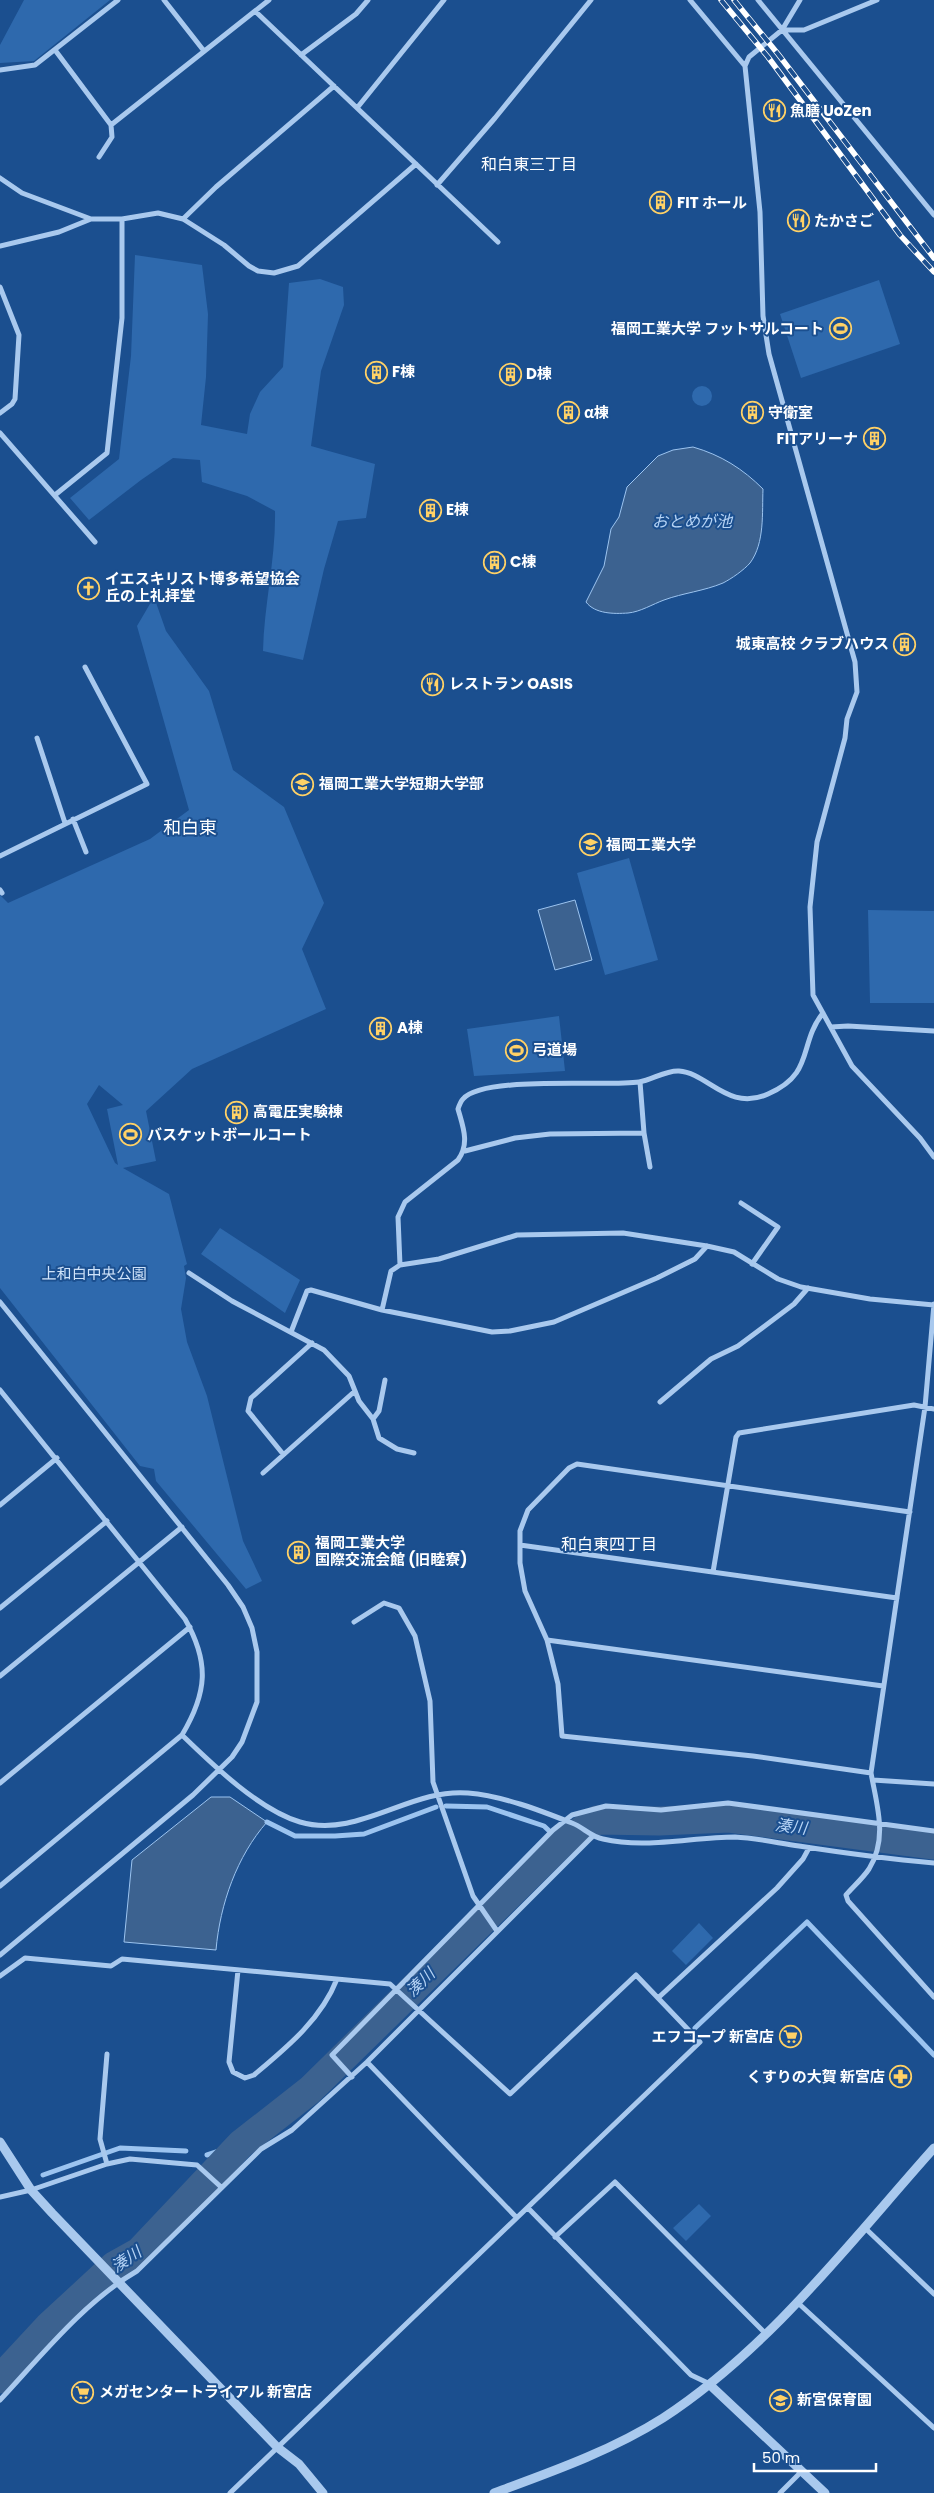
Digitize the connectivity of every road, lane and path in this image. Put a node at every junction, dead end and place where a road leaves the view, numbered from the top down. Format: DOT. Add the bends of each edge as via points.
graph roads {
  1 [pos="118,0"];
  2 [pos="164,0"];
  3 [pos="269,0"];
  4 [pos="368,0"];
  5 [pos="444,0"];
  6 [pos="591,0"];
  7 [pos="690,0"];
  8 [pos="758,0"];
  9 [pos="800,0"];
  10 [pos="877,0"];
  11 [pos="255,11"];
  12 [pos="782,30"];
  13 [pos="55,50"];
  14 [pos="204,51"];
  15 [pos="301,55"];
  16 [pos="745,66"];
  17 [pos="0,70"];
  18 [pos="334,86"];
  19 [pos="357,108"];
  20 [pos="111,125"];
  21 [pos="99,157"];
  22 [pos="416,164"];
  23 [pos="0,178"];
  24 [pos="438,185"];
  25 [pos="934,215"];
  26 [pos="91,219"];
  27 [pos="122,219"];
  28 [pos="183,219"];
  29 [pos="498,242"];
  30 [pos="0,246"];
  31 [pos="0,287"];
  32 [pos="0,413"];
  33 [pos="0,433"];
  34 [pos="55,495"];
  35 [pos="95,542"];
  36 [pos="84,667"];
  37 [pos="36,738"];
  38 [pos="73,819"];
  39 [pos="65,823"];
  40 [pos="86,852"];
  41 [pos="0,856"];
  42 [pos="823,1012"];
  43 [pos="831,1027"];
  44 [pos="934,1031"];
  45 [pos="640,1082"];
  46 [pos="644,1133"];
  47 [pos="465,1151"];
  48 [pos="934,1157"];
  49 [pos="650,1167"];
  50 [pos="741,1203"];
  51 [pos="707,1246"];
  52 [pos="752,1264"];
  53 [pos="400,1266"];
  54 [pos="189,1273"];
  55 [pos="808,1288"];
  56 [pos="0,1302"];
  57 [pos="934,1305"];
  58 [pos="382,1310"];
  59 [pos="291,1332"];
  60 [pos="312,1343"];
  61 [pos="385,1380"];
  62 [pos="0,1390"];
  63 [pos="355,1390"];
  64 [pos="6,1396"];
  65 [pos="0,1401"];
  66 [pos="660,1402"];
  67 [pos="925,1407"];
  68 [pos="934,1409"];
  69 [pos="373,1419"];
  70 [pos="414,1453"];
  71 [pos="283,1454"];
  72 [pos="56,1458"];
  73 [pos="263,1473"];
  74 [pos="728,1486"];
  75 [pos="0,1505"];
  76 [pos="910,1512"];
  77 [pos="107,1521"];
  78 [pos="182,1526"];
  79 [pos="520,1545"];
  80 [pos="139,1561"];
  81 [pos="713,1572"];
  82 [pos="897,1598"];
  83 [pos="0,1608"];
  84 [pos="354,1622"];
  85 [pos="190,1627"];
  86 [pos="547,1640"];
  87 [pos="0,1676"];
  88 [pos="883,1686"];
  89 [pos="182,1735"];
  90 [pos="218,1770"];
  91 [pos="872,1773"];
  92 [pos="873,1780"];
  93 [pos="0,1783"];
  94 [pos="934,1784"];
  95 [pos="439,1796"];
  96 [pos="565,1820"];
  97 [pos="881,1824"];
  98 [pos="934,1831"];
  99 [pos="593,1836"];
  100 [pos="809,1848"];
  101 [pos="875,1856"];
  102 [pos="934,1863"];
  103 [pos="0,1886"];
  104 [pos="477,1905"];
  105 [pos="497,1931"];
  106 [pos="0,1955"];
  107 [pos="238,1970"];
  108 [pos="0,1976"];
  109 [pos="337,1979"];
  110 [pos="396,1989"];
  111 [pos="934,1997"];
  112 [pos="658,1998"];
  113 [pos="418,2010"];
  114 [pos="107,2054"];
  115 [pos="367,2062"];
  116 [pos="352,2077"];
  117 [pos="0,2142"];
  118 [pos="934,2148"];
  119 [pos="107,2164"];
  120 [pos="221,2188"];
  121 [pos="31,2190"];
  122 [pos="0,2197"];
  123 [pos="528,2208"];
  124 [pos="516,2217"];
  125 [pos="864,2227"];
  126 [pos="555,2237"];
  127 [pos="119,2281"];
  128 [pos="934,2294"];
  129 [pos="797,2302"];
  130 [pos="766,2334"];
  131 [pos="710,2384"];
  132 [pos="0,2400"];
  133 [pos="934,2428"];
  134 [pos="276,2446"];
  135 [pos="802,2471"];
  136 [pos="230,2493"];
  137 [pos="323,2493"];
  138 [pos="494,2493"];
  139 [pos="780,2493"];
  140 [pos="825,2493"];
  1 -- 13 [label="street"];
  2 -- 14 [label="street"];
  3 -- 11 [label="street"];
  4 -- 15 [label="street" via="356,14"];
  5 -- 19 [label="street"];
  6 -- 24 [label="street"];
  7 -- 16 [label="street"];
  8 -- 12 [label="street"];
  9 -- 12 [label="street"];
  10 -- 12 [label="street" via="804,30"];
  11 -- 14 [label="street"];
  11 -- 15 [label="street"];
  12 -- 16 [label="street" via="749,57"];
  12 -- 25 [label="street"];
  13 -- 17 [label="street" via="35,65"];
  13 -- 20 [label="street"];
  14 -- 20 [label="street"];
  15 -- 18 [label="street"];
  16 -- 42 [label="street" via="760,203 764,316 769,354 856,672 857,692 817,842 811,897 812,995"];
  18 -- 19 [label="street"];
  18 -- 28 [label="street"];
  19 -- 22 [label="street"];
  20 -- 21 [label="street" via="112,137"];
  22 -- 24 [label="street"];
  22 -- 28 [label="street" via="298,266 274,272 258,271 249,266 224,245"];
  23 -- 26 [label="street" via="22,193"];
  24 -- 29 [label="street"];
  26 -- 27 [label="street"];
  26 -- 30 [label="street" via="59,232"];
  27 -- 28 [label="street" via="158,213"];
  27 -- 34 [label="street" via="122,318 107,453"];
  31 -- 32 [label="street" via="19,335 15,399"];
  33 -- 34 [label="street"];
  34 -- 35 [label="street"];
  36 -- 38 [label="street" via="147,784"];
  37 -- 39 [label="street"];
  38 -- 39 [label="street"];
  38 -- 40 [label="street"];
  39 -- 41 [label="street"];
  42 -- 43 [label="street"];
  42 -- 45 [label="street" via="796,1076 766,1095 730,1095 688,1072 677,1070"];
  43 -- 44 [label="street"];
  43 -- 48 [label="street" via="852,1066"];
  45 -- 46 [label="street"];
  45 -- 47 [label="street" via="559,1082 485,1088 464,1098 458,1109 466,1140"];
  46 -- 47 [label="street" via="550,1134 516,1138"];
  46 -- 49 [label="street"];
  47 -- 53 [label="street" via="399,1210"];
  50 -- 52 [label="street" via="778,1227"];
  51 -- 52 [label="street" via="734,1252"];
  51 -- 53 [label="street" via="623,1233 517,1234 439,1259"];
  51 -- 58 [label="street" via="695,1258 657,1278 554,1322 492,1332"];
  52 -- 55 [label="street" via="778,1279"];
  53 -- 58 [label="street" via="392,1271"];
  54 -- 59 [label="street" via="232,1301"];
  55 -- 57 [label="street" via="870,1299"];
  55 -- 66 [label="street" via="794,1304 738,1346 711,1358"];
  56 -- 78 [label="street"];
  57 -- 67 [label="street"];
  58 -- 59 [label="street" via="311,1290"];
  59 -- 60 [label="street"];
  60 -- 63 [label="street" via="335,1358"];
  60 -- 71 [label="street" via="248,1404 248,1411"];
  61 -- 69 [label="street" via="380,1411"];
  62 -- 64 [label="street"];
  63 -- 69 [label="street"];
  63 -- 71 [label="street"];
  64 -- 65 [label="street"];
  64 -- 72 [label="street"];
  67 -- 68 [label="street"];
  67 -- 74 [label="street" via="914,1405 739,1433"];
  67 -- 76 [label="street"];
  69 -- 70 [label="street" via="379,1438"];
  71 -- 73 [label="street"];
  72 -- 75 [label="street"];
  72 -- 77 [label="street"];
  74 -- 76 [label="street"];
  74 -- 79 [label="street" via="577,1464 569,1468 528,1510 520,1531"];
  74 -- 81 [label="street"];
  76 -- 82 [label="street"];
  77 -- 80 [label="street"];
  77 -- 83 [label="street"];
  78 -- 80 [label="street"];
  78 -- 90 [label="street" via="243,1607 257,1652 257,1702 249,1726 232,1756"];
  79 -- 81 [label="street"];
  79 -- 86 [label="street" via="525,1591"];
  80 -- 85 [label="street"];
  80 -- 87 [label="street"];
  81 -- 82 [label="street"];
  82 -- 88 [label="street"];
  84 -- 95 [label="street" via="384,1603 399,1608 415,1636 430,1701 433,1782"];
  85 -- 89 [label="street" via="198,1643 204,1671 194,1714"];
  85 -- 93 [label="street"];
  86 -- 88 [label="street"];
  86 -- 91 [label="street" via="558,1684 562,1736 753,1756"];
  88 -- 91 [label="street"];
  89 -- 90 [label="street"];
  89 -- 103 [label="street"];
  90 -- 95 [label="street" via="280,1813 300,1822 319,1825 365,1820 400,1805"];
  90 -- 106 [label="street" via="193,1795"];
  91 -- 92 [label="street"];
  92 -- 94 [label="street"];
  92 -- 97 [label="street"];
  95 -- 96 [label="street" via="465,1793 492,1796"];
  95 -- 104 [label="street"];
  96 -- 97 [label="street" via="572,1814 606,1806 661,1810 728,1803"];
  96 -- 99 [label="street"];
  96 -- 104 [label="street"];
  97 -- 98 [label="street"];
  97 -- 101 [label="street"];
  99 -- 100 [label="street" via="605,1840 656,1843 736,1837"];
  99 -- 105 [label="street"];
  100 -- 101 [label="street"];
  100 -- 112 [label="street" via="803,1860 777,1888"];
  101 -- 102 [label="street"];
  101 -- 111 [label="street" via="869,1869 846,1895 848,1902"];
  104 -- 105 [label="street"];
  104 -- 110 [label="street"];
  105 -- 113 [label="street"];
  107 -- 108 [label="street" via="122,1959 111,1966 25,1958"];
  107 -- 109 [label="street"];
  107 -- 109 [label="street" via="229,2062 233,2072 244,2078 254,2075 300,2036 332,1992"];
  109 -- 110 [label="street" via="390,1984"];
  110 -- 113 [label="street"];
  110 -- 116 [label="street" via="332,2054"];
  112 -- 113 [label="street" via="636,1975 510,2094"];
  112 -- 123 [label="street" via="700,2042"];
  113 -- 115 [label="street"];
  114 -- 119 [label="street" via="100,2139"];
  115 -- 116 [label="street"];
  115 -- 124 [label="street"];
  116 -- 120 [label="street" via="292,2130 261,2149"];
  117 -- 121 [label="street"];
  118 -- 125 [label="street"];
  119 -- 120 [label="street" via="130,2159 197,2165"];
  119 -- 121 [label="street"];
  120 -- 127 [label="street" via="137,2271"];
  121 -- 122 [label="street"];
  121 -- 127 [label="street"];
  123 -- 124 [label="street"];
  123 -- 126 [label="street"];
  124 -- 134 [label="street"];
  125 -- 128 [label="street"];
  125 -- 129 [label="street"];
  126 -- 130 [label="street" via="615,2182"];
  126 -- 131 [label="street" via="690,2375"];
  127 -- 132 [label="street" via="63,2332"];
  127 -- 134 [label="street"];
  129 -- 130 [label="street"];
  129 -- 133 [label="street"];
  130 -- 131 [label="street"];
  131 -- 135 [label="street"];
  131 -- 138 [label="street" via="662,2418 609,2448"];
  134 -- 136 [label="street"];
  134 -- 137 [label="street" via="299,2464"];
  135 -- 139 [label="street"];
  135 -- 140 [label="street"];
}
